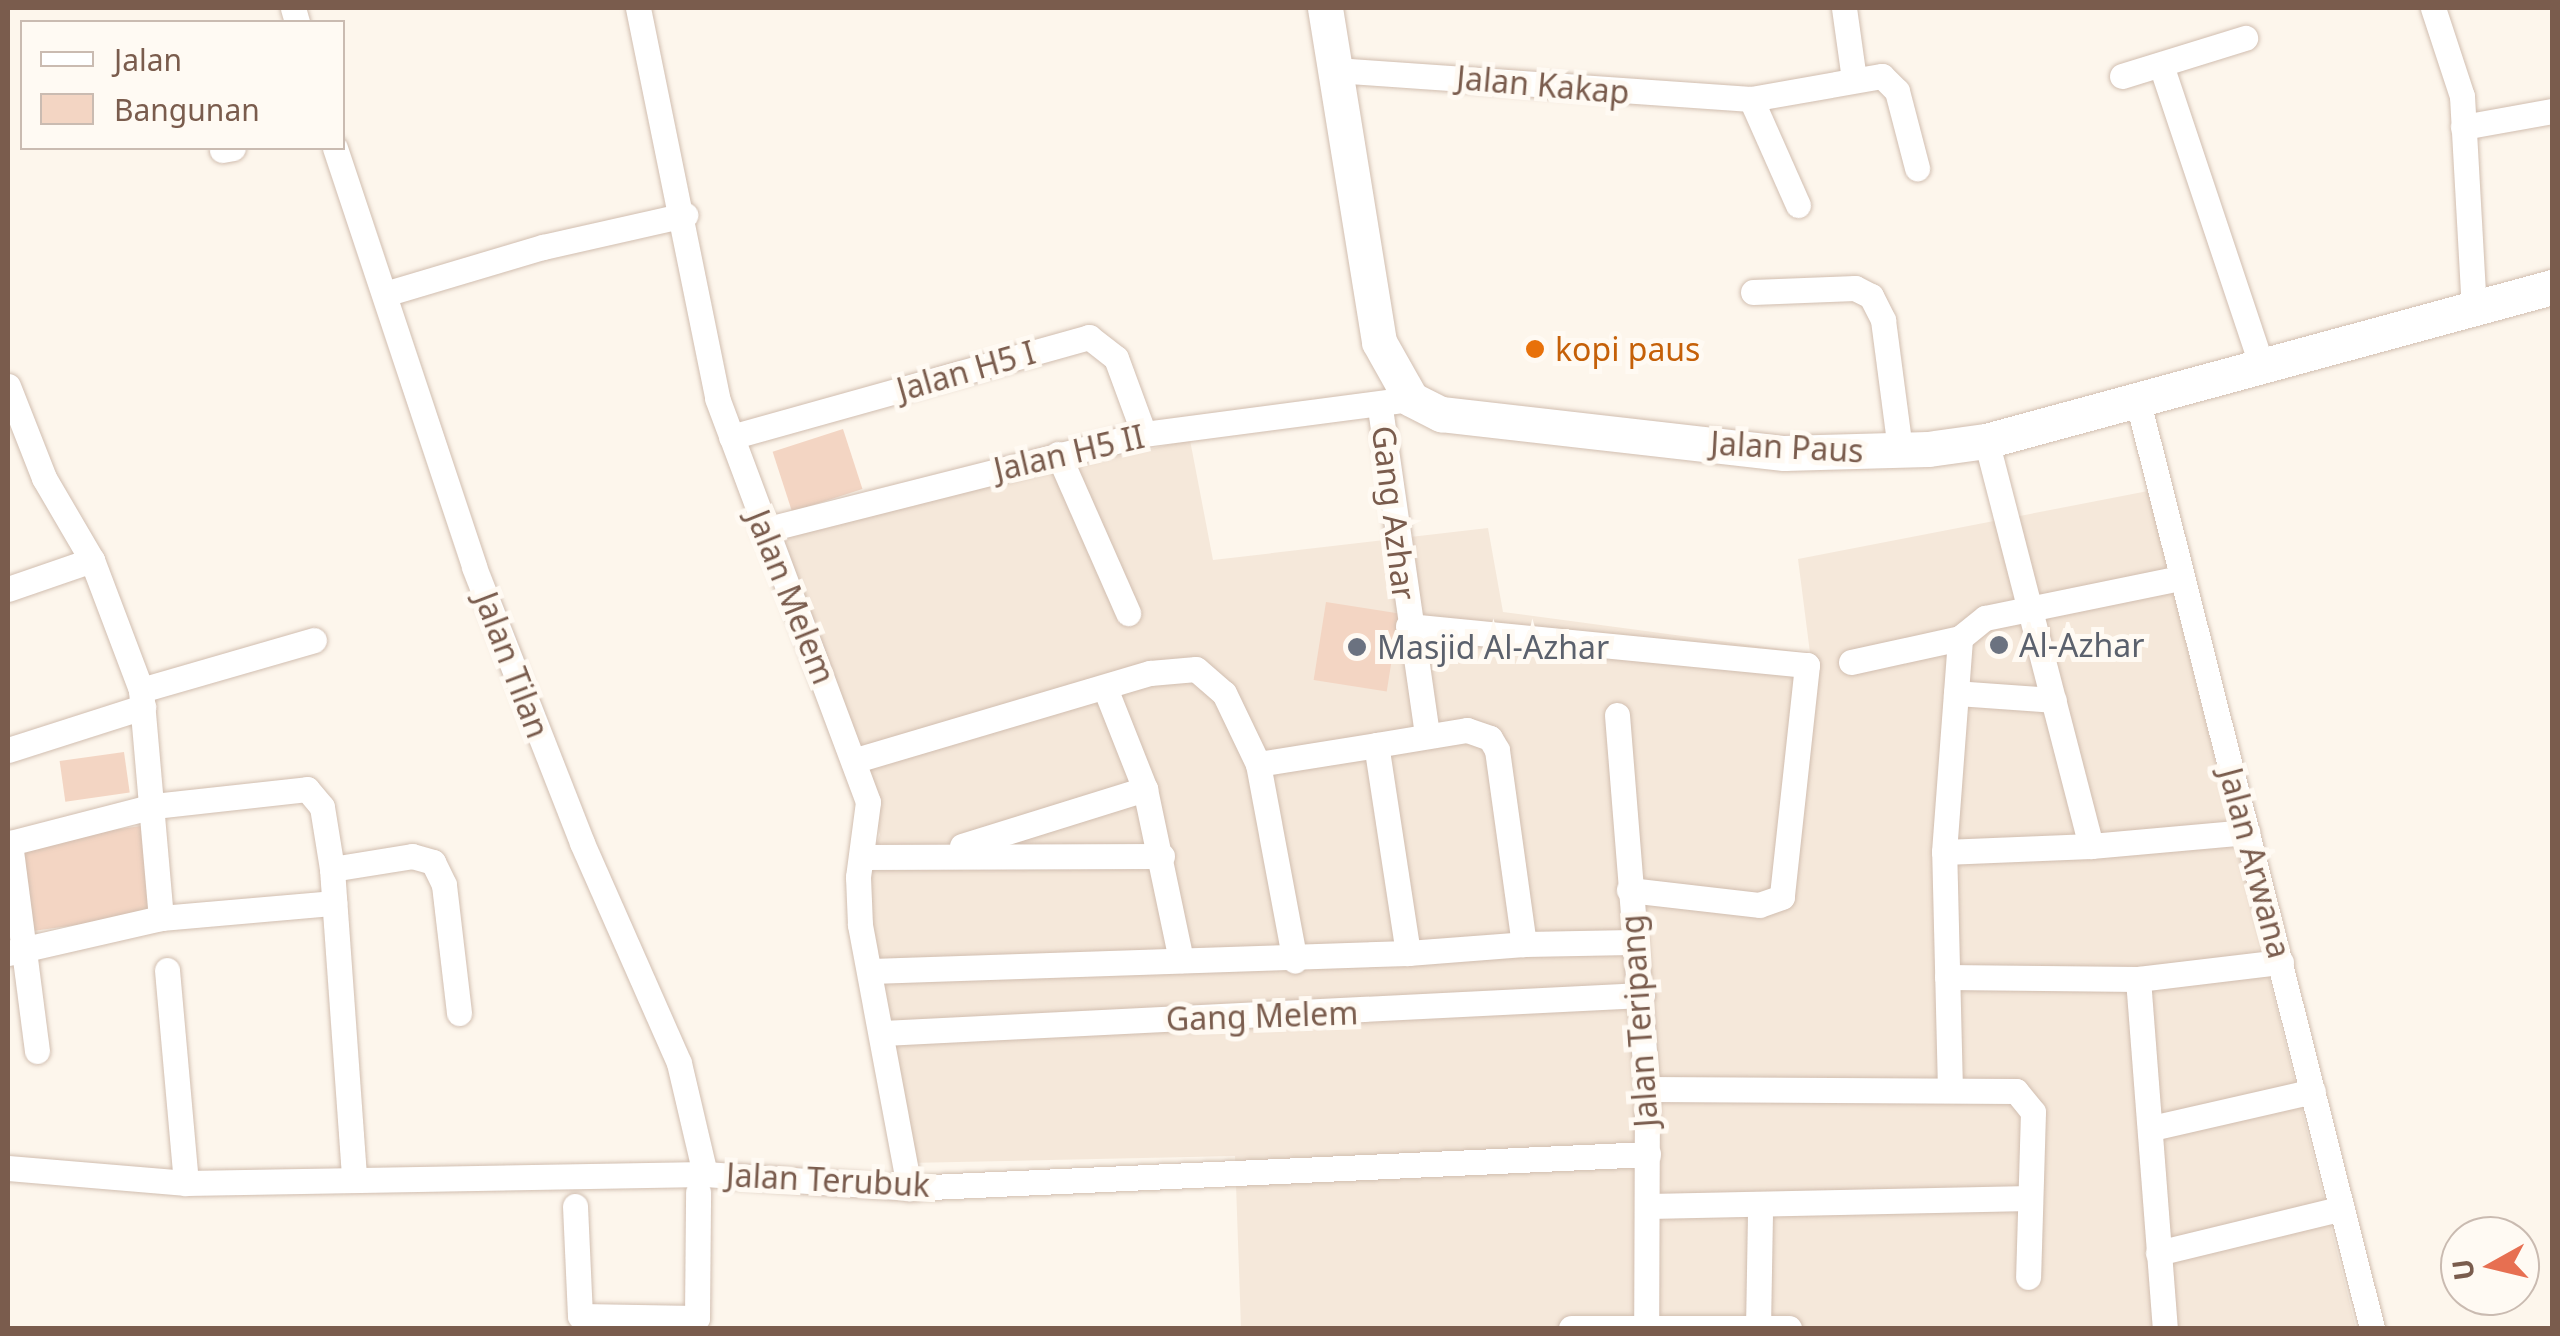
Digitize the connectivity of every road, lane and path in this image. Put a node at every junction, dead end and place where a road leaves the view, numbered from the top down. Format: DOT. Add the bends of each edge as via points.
graph roads {
  1 [pos="638,8"];
  2 [pos="1324,8"];
  3 [pos="1844,8"];
  4 [pos="2433,8"];
  5 [pos="2245,38"];
  6 [pos="2161,65"];
  7 [pos="1335,70"];
  8 [pos="2122,76"];
  9 [pos="1854,79"];
  10 [pos="1751,99"];
  11 [pos="2552,111"];
  12 [pos="2463,127"];
  13 [pos="337,150"];
  14 [pos="1917,168"];
  15 [pos="1798,205"];
  16 [pos="685,215"];
  17 [pos="2552,287"];
  18 [pos="1753,292"];
  19 [pos="385,294"];
  20 [pos="2474,309"];
  21 [pos="2262,366"];
  22 [pos="8,386"];
  23 [pos="2137,398"];
  24 [pos="1396,403"];
  25 [pos="1144,434"];
  26 [pos="730,437"];
  27 [pos="1986,441"];
  28 [pos="1900,450"];
  29 [pos="1058,454"];
  30 [pos="764,530"];
  31 [pos="92,560"];
  32 [pos="2180,578"];
  33 [pos="8,589"];
  34 [pos="1128,613"];
  35 [pos="2031,613"];
  36 [pos="1408,626"];
  37 [pos="1960,638"];
  38 [pos="314,640"];
  39 [pos="1852,662"];
  40 [pos="1105,688"];
  41 [pos="1956,694"];
  42 [pos="142,699"];
  43 [pos="2054,700"];
  44 [pos="1618,714"];
  45 [pos="1427,736"];
  46 [pos="1376,746"];
  47 [pos="8,750"];
  48 [pos="856,760"];
  49 [pos="1258,764"];
  50 [pos="1144,789"];
  51 [pos="154,806"];
  52 [pos="2246,832"];
  53 [pos="9,844"];
  54 [pos="2091,846"];
  55 [pos="1944,852"];
  56 [pos="938,853"];
  57 [pos="1162,856"];
  58 [pos="862,857"];
  59 [pos="332,870"];
  60 [pos="1629,890"];
  61 [pos="334,903"];
  62 [pos="162,918"];
  63 [pos="1633,942"];
  64 [pos="1524,944"];
  65 [pos="17,952"];
  66 [pos="1408,953"];
  67 [pos="1181,960"];
  68 [pos="1296,961"];
  69 [pos="2280,962"];
  70 [pos="167,970"];
  71 [pos="871,971"];
  72 [pos="1947,977"];
  73 [pos="2138,980"];
  74 [pos="1642,995"];
  75 [pos="460,1012"];
  76 [pos="882,1034"];
  77 [pos="37,1052"];
  78 [pos="1647,1090"];
  79 [pos="1950,1090"];
  80 [pos="2314,1091"];
  81 [pos="2152,1128"];
  82 [pos="1648,1154"];
  83 [pos="8,1168"];
  84 [pos="354,1175"];
  85 [pos="186,1182"];
  86 [pos="702,1184"];
  87 [pos="910,1188"];
  88 [pos="2030,1198"];
  89 [pos="575,1206"];
  90 [pos="1648,1206"];
  91 [pos="2342,1208"];
  92 [pos="1760,1216"];
  93 [pos="2158,1253"];
  94 [pos="2028,1276"];
  95 [pos="581,1322"];
  96 [pos="698,1324"];
  97 [pos="1646,1327"];
  98 [pos="1571,1328"];
  99 [pos="1758,1328"];
  100 [pos="1788,1328"];
  101 [pos="2165,1328"];
  102 [pos="2367,1328"];
  1 -- 16 [label="street, Jalan Melem"];
  2 -- 7 [label="main road"];
  3 -- 9 [label="street"];
  4 -- 12 [label="street" via="2458,74"];
  5 -- 6 [label="street"];
  6 -- 8 [label="street"];
  6 -- 21 [label="street"];
  7 -- 10 [label="street, Jalan Kakap"];
  7 -- 24 [label="main road" via="1379,342"];
  9 -- 10 [label="street, Jalan Kakap"];
  9 -- 14 [label="street" via="1891,81"];
  10 -- 15 [label="street"];
  11 -- 12 [label="street"];
  12 -- 20 [label="street"];
  13 -- 19 [label="street, Jalan Tilan"];
  16 -- 19 [label="street" via="544,246"];
  16 -- 26 [label="street, Jalan Melem" via="710,367"];
  17 -- 20 [label="main road, Jalan Paus"];
  18 -- 28 [label="street" via="1855,288 1871,296 1883,320"];
  19 -- 86 [label="street, Jalan Tilan" via="474,567 582,844 679,1063"];
  20 -- 21 [label="main road, Jalan Paus"];
  21 -- 23 [label="main road, Jalan Paus"];
  22 -- 31 [label="street" via="44,478"];
  23 -- 27 [label="main road, Jalan Paus"];
  23 -- 32 [label="street, Jalan Arwana"];
  24 -- 25 [label="street, Jalan H5 II"];
  24 -- 28 [label="main road, Jalan Paus" via="1470,418 1765,451"];
  24 -- 36 [label="street, Gang Azhar"];
  25 -- 26 [label="street, Jalan H5 I" via="1116,358 1088,338"];
  25 -- 29 [label="street, Jalan H5 II"];
  26 -- 30 [label="street, Jalan Melem"];
  27 -- 28 [label="main road, Jalan Paus"];
  27 -- 35 [label="street"];
  29 -- 30 [label="street, Jalan H5 II"];
  29 -- 34 [label="street"];
  30 -- 48 [label="street, Jalan Melem"];
  31 -- 33 [label="street"];
  31 -- 42 [label="street"];
  32 -- 35 [label="street"];
  32 -- 52 [label="street, Jalan Arwana"];
  35 -- 37 [label="street" via="1985,618"];
  35 -- 43 [label="street"];
  36 -- 45 [label="street, Gang Azhar"];
  36 -- 60 [label="street" via="1807,665 1782,897 1759,904"];
  37 -- 39 [label="street"];
  37 -- 41 [label="street"];
  38 -- 42 [label="street"];
  40 -- 48 [label="street"];
  40 -- 49 [label="street" via="1150,673 1196,669 1224,693"];
  40 -- 50 [label="street"];
  41 -- 43 [label="street"];
  41 -- 55 [label="street"];
  42 -- 47 [label="street"];
  42 -- 51 [label="street"];
  43 -- 54 [label="street"];
  44 -- 60 [label="street, Jalan Teripang"];
  45 -- 46 [label="street"];
  45 -- 64 [label="street" via="1474,730 1498,750"];
  46 -- 49 [label="street"];
  46 -- 66 [label="street"];
  48 -- 58 [label="street, Jalan Melem" via="869,819"];
  49 -- 68 [label="street"];
  50 -- 56 [label="street"];
  50 -- 57 [label="street"];
  51 -- 53 [label="street"];
  51 -- 59 [label="street" via="307,789 322,807"];
  51 -- 62 [label="street"];
  52 -- 54 [label="street"];
  52 -- 69 [label="street, Jalan Arwana"];
  53 -- 65 [label="street"];
  54 -- 55 [label="street"];
  55 -- 72 [label="street"];
  56 -- 57 [label="street"];
  56 -- 58 [label="street"];
  57 -- 67 [label="street"];
  58 -- 71 [label="street, Jalan Melem" via="858,902"];
  59 -- 61 [label="street"];
  59 -- 75 [label="street" via="412,856 434,862 444,885"];
  60 -- 63 [label="street, Jalan Teripang"];
  61 -- 62 [label="street"];
  61 -- 84 [label="street"];
  62 -- 65 [label="street"];
  63 -- 64 [label="street"];
  63 -- 74 [label="street, Jalan Teripang"];
  64 -- 66 [label="street"];
  65 -- 77 [label="street"];
  66 -- 68 [label="street"];
  67 -- 68 [label="street"];
  67 -- 71 [label="street"];
  69 -- 73 [label="street"];
  69 -- 80 [label="street, Jalan Arwana"];
  70 -- 85 [label="street"];
  71 -- 76 [label="street, Jalan Melem"];
  72 -- 73 [label="street"];
  72 -- 79 [label="street"];
  73 -- 81 [label="street"];
  74 -- 76 [label="street, Gang Melem"];
  74 -- 78 [label="street, Jalan Teripang"];
  76 -- 87 [label="street, Jalan Melem"];
  78 -- 79 [label="street"];
  78 -- 82 [label="street, Jalan Teripang"];
  79 -- 88 [label="street" via="2011,1090 2025,1097 2033,1112"];
  80 -- 81 [label="street"];
  80 -- 91 [label="street, Jalan Arwana"];
  81 -- 93 [label="street"];
  82 -- 87 [label="street, Jalan Terubuk"];
  82 -- 90 [label="street, Jalan Teripang"];
  83 -- 85 [label="street, Jalan Terubuk"];
  84 -- 85 [label="street, Jalan Terubuk"];
  84 -- 86 [label="street, Jalan Terubuk"];
  86 -- 87 [label="street, Jalan Terubuk"];
  86 -- 96 [label="street, Jalan Tilan"];
  88 -- 90 [label="street"];
  88 -- 94 [label="street"];
  89 -- 95 [label="street"];
  90 -- 97 [label="street, Jalan Teripang"];
  91 -- 93 [label="street"];
  91 -- 102 [label="street, Jalan Arwana"];
  92 -- 99 [label="street"];
  93 -- 101 [label="street"];
  95 -- 96 [label="street"];
  97 -- 98 [label="street"];
  97 -- 99 [label="street"];
  99 -- 100 [label="street"];
}
